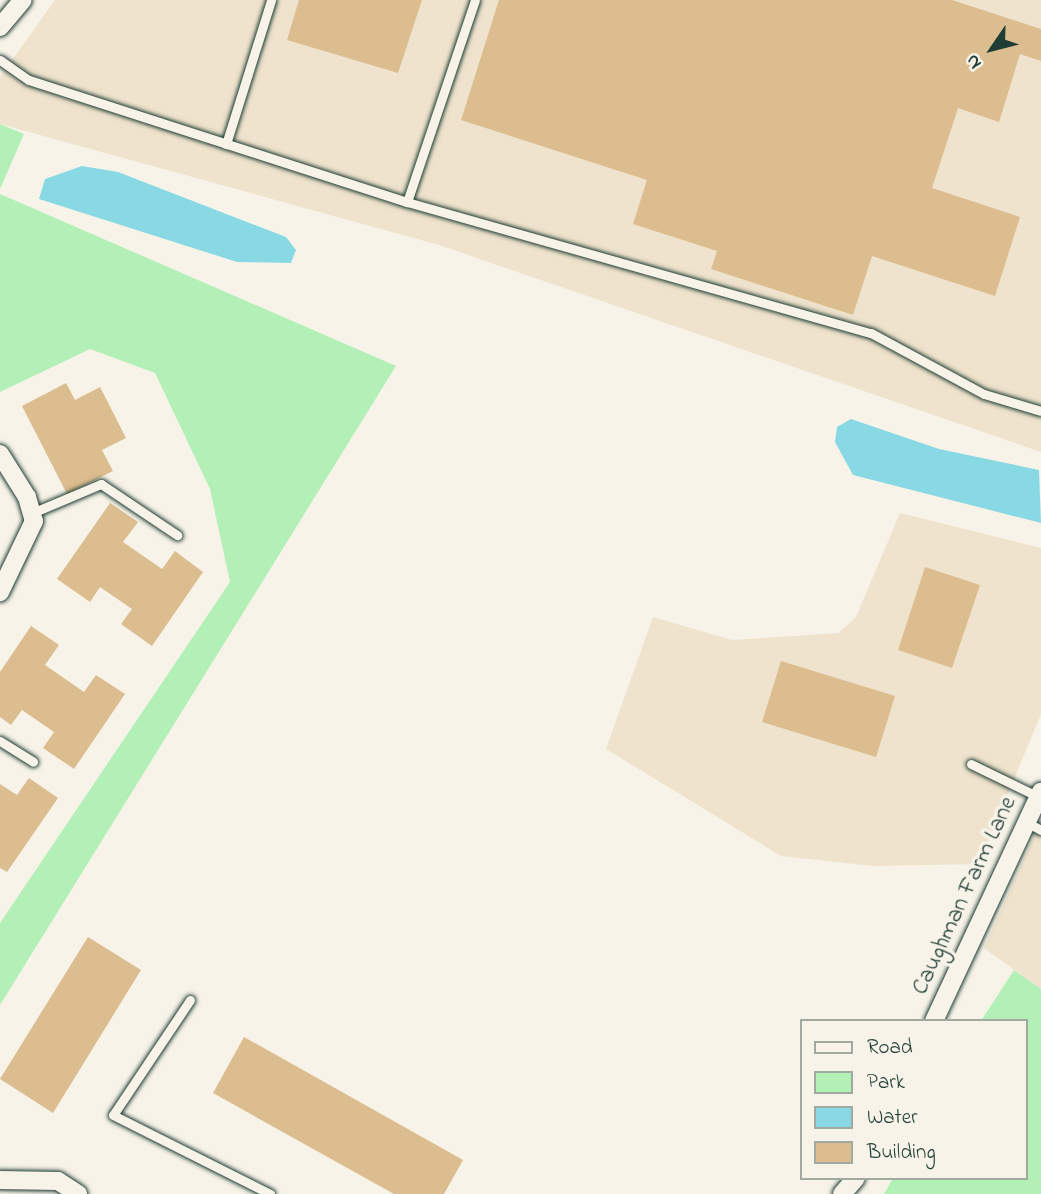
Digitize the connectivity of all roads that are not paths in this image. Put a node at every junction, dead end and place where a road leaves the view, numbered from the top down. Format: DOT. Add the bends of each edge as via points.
graph roads {
  1 [pos="23,0"];
  2 [pos="271,0"];
  3 [pos="475,0"];
  4 [pos="0,27"];
  5 [pos="0,60"];
  6 [pos="226,144"];
  7 [pos="407,202"];
  8 [pos="1041,411"];
  9 [pos="0,454"];
  10 [pos="32,513"];
  11 [pos="177,536"];
  12 [pos="0,592"];
  13 [pos="0,741"];
  14 [pos="33,762"];
  15 [pos="971,764"];
  16 [pos="1040,795"];
  17 [pos="1034,826"];
  18 [pos="190,1000"];
  19 [pos="935,1019"];
  20 [pos="0,1180"];
  21 [pos="854,1180"];
  22 [pos="78,1194"];
  23 [pos="270,1194"];
  24 [pos="842,1194"];
  1 -- 4 [label="street"];
  2 -- 6 [label="lane"];
  3 -- 7 [label="lane"];
  5 -- 6 [label="lane" via="29,80"];
  6 -- 7 [label="lane"];
  7 -- 8 [label="lane" via="871,333 984,394"];
  9 -- 10 [label="street"];
  10 -- 11 [label="lane" via="101,485"];
  10 -- 12 [label="street" via="27,544"];
  13 -- 14 [label="lane"];
  15 -- 16 [label="lane"];
  16 -- 17 [label="street, Caughman Farm Lane"];
  17 -- 19 [label="street, Caughman Farm Lane"];
  18 -- 23 [label="lane" via="113,1115"];
  20 -- 22 [label="street" via="58,1181"];
  21 -- 24 [label="street"];
}
